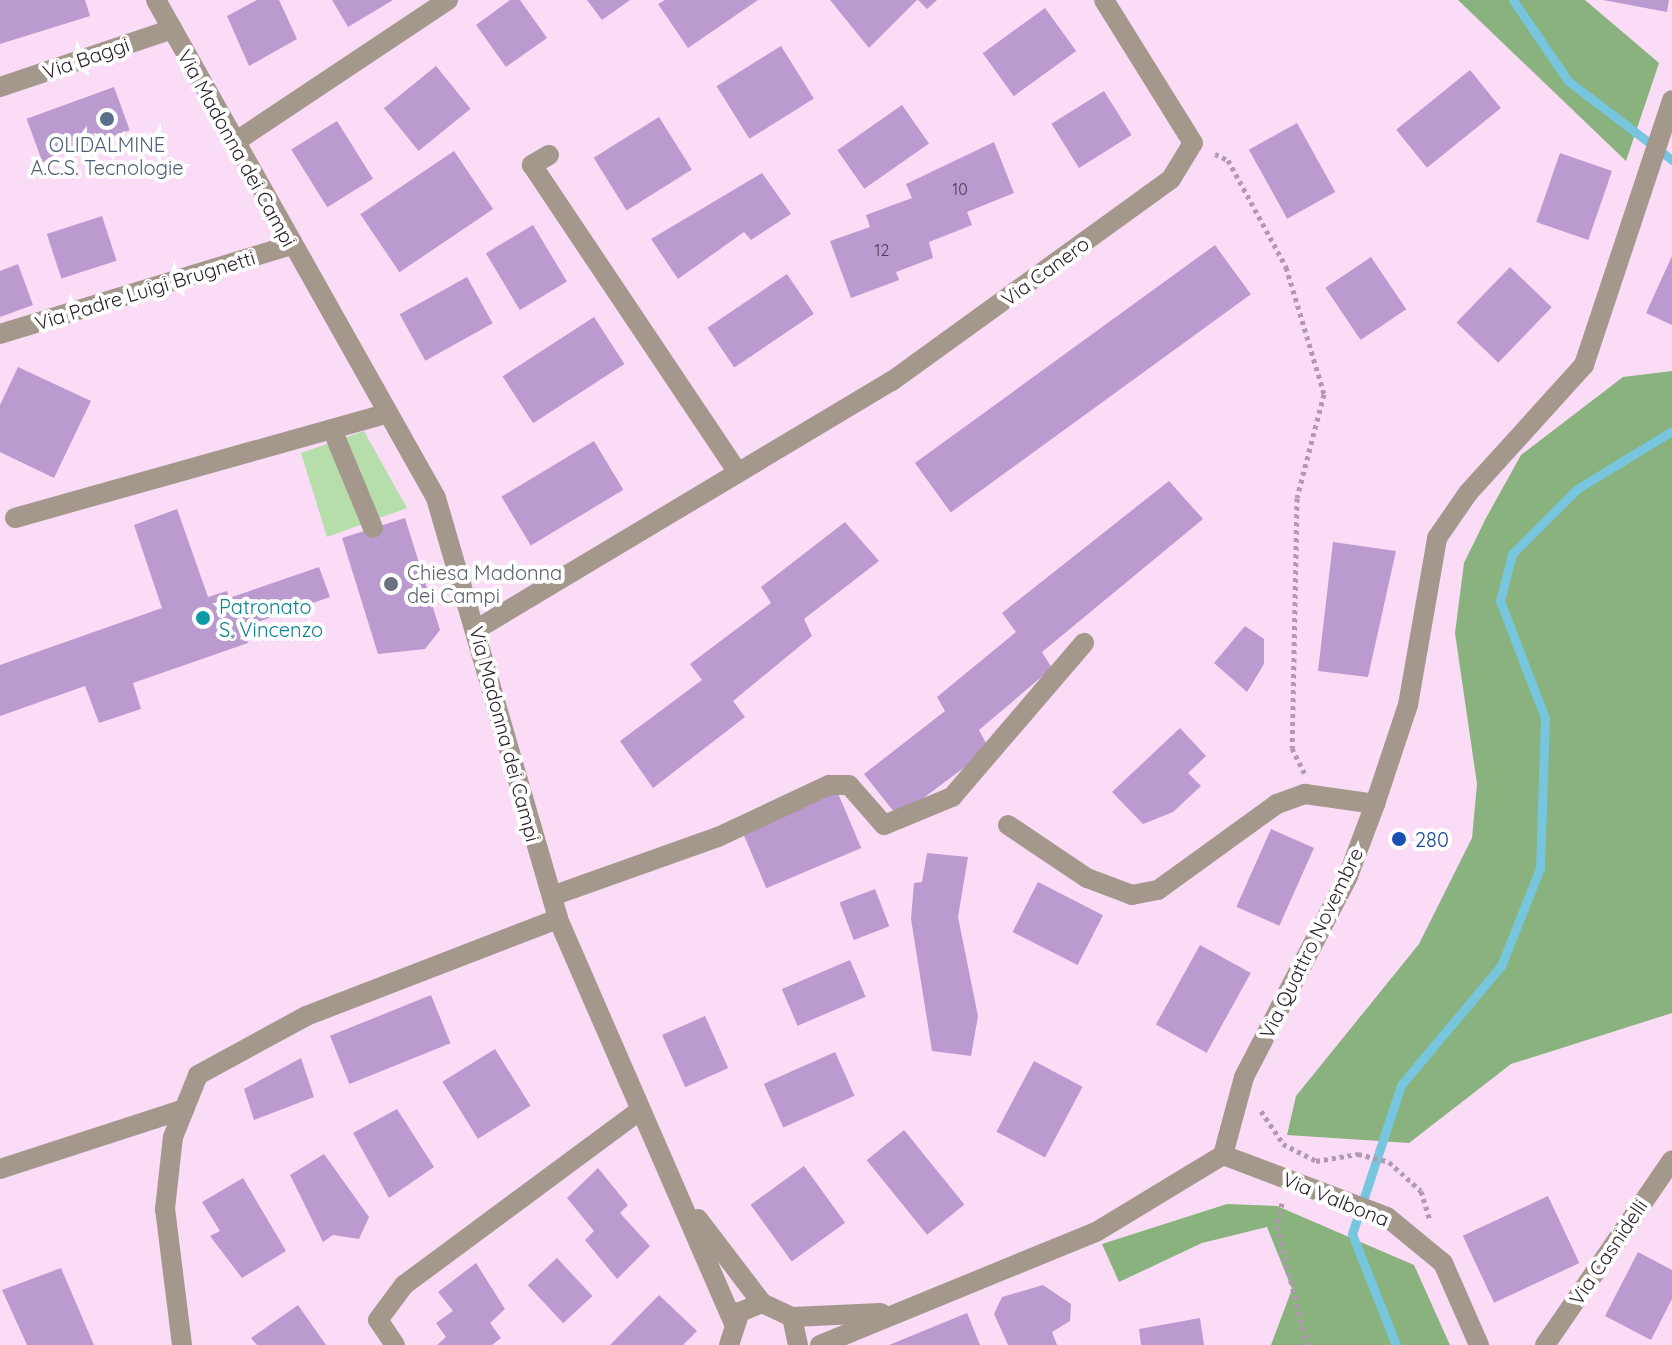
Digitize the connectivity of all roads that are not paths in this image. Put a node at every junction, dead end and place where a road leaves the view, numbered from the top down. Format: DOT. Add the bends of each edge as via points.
graph roads {
  1 [pos="156,0"];
  2 [pos="448,0"];
  3 [pos="1104,0"];
  4 [pos="172,29"];
  5 [pos="0,87"];
  6 [pos="1672,100"];
  7 [pos="235,142"];
  8 [pos="549,155"];
  9 [pos="291,245"];
  10 [pos="0,334"];
  11 [pos="388,413"];
  12 [pos="332,429"];
  13 [pos="736,470"];
  14 [pos="15,518"];
  15 [pos="373,528"];
  16 [pos="477,629"];
  17 [pos="1084,643"];
  18 [pos="1375,804"];
  19 [pos="1008,825"];
  20 [pos="552,896"];
  21 [pos="558,919"];
  22 [pos="185,1109"];
  23 [pos="639,1111"];
  24 [pos="1223,1155"];
  25 [pos="1672,1160"];
  26 [pos="0,1169"];
  27 [pos="672,1183"];
  28 [pos="762,1303"];
  29 [pos="893,1312"];
  30 [pos="792,1317"];
  31 [pos="733,1322"];
  32 [pos="182,1345"];
  33 [pos="395,1345"];
  34 [pos="729,1345"];
  35 [pos="798,1345"];
  36 [pos="820,1345"];
  37 [pos="1479,1345"];
  38 [pos="1545,1345"];
  1 -- 4 [label="street, Via Madonna dei Campi"];
  2 -- 7 [label="street"];
  3 -- 13 [label="street, Via Canero" via="1184,119 1193,143 1181,165 892,381"];
  4 -- 5 [label="street, Via Baggi"];
  4 -- 7 [label="street, Via Madonna dei Campi"];
  6 -- 18 [label="street, Via Quattro Novembre" via="1584,365 1468,493 1437,538 1408,705"];
  7 -- 9 [label="street, Via Madonna dei Campi"];
  8 -- 13 [label="street" via="532,165"];
  9 -- 10 [label="street, Via Padre Luigi Brugnetti"];
  9 -- 11 [label="street, Via Madonna dei Campi"];
  11 -- 12 [label="street"];
  11 -- 16 [label="street, Via Madonna dei Campi" via="436,498"];
  12 -- 14 [label="street"];
  12 -- 15 [label="street"];
  13 -- 16 [label="street, Via Canero"];
  16 -- 20 [label="street, Via Madonna dei Campi"];
  17 -- 20 [label="street" via="952,797 884,825 849,785 829,785 718,837"];
  18 -- 19 [label="street" via="1315,795 1277,804 1158,890 1132,895 1087,878"];
  18 -- 24 [label="street, Via Quattro Novembre" via="1348,876 1244,1077"];
  20 -- 21 [label="street, Via Madonna dei Campi"];
  21 -- 22 [label="street" via="306,1016 198,1075"];
  21 -- 23 [label="street, Via Madonna dei Campi"];
  22 -- 26 [label="street"];
  22 -- 32 [label="street" via="173,1137 165,1209"];
  23 -- 27 [label="street, Via Madonna dei Campi"];
  23 -- 33 [label="street" via="404,1285 378,1320"];
  24 -- 29 [label="street" via="1096,1232"];
  24 -- 37 [label="street, Via Valbona" via="1387,1217 1443,1263"];
  25 -- 38 [label="street, Via Casnidelli"];
  27 -- 28 [label="street, Via Madonna dei Campi"];
  27 -- 31 [label="street, Via Madonna dei Campi"];
  28 -- 30 [label="street"];
  28 -- 31 [label="street"];
  29 -- 30 [label="street"];
  29 -- 36 [label="street"];
  30 -- 35 [label="street"];
  31 -- 34 [label="street"];
}
